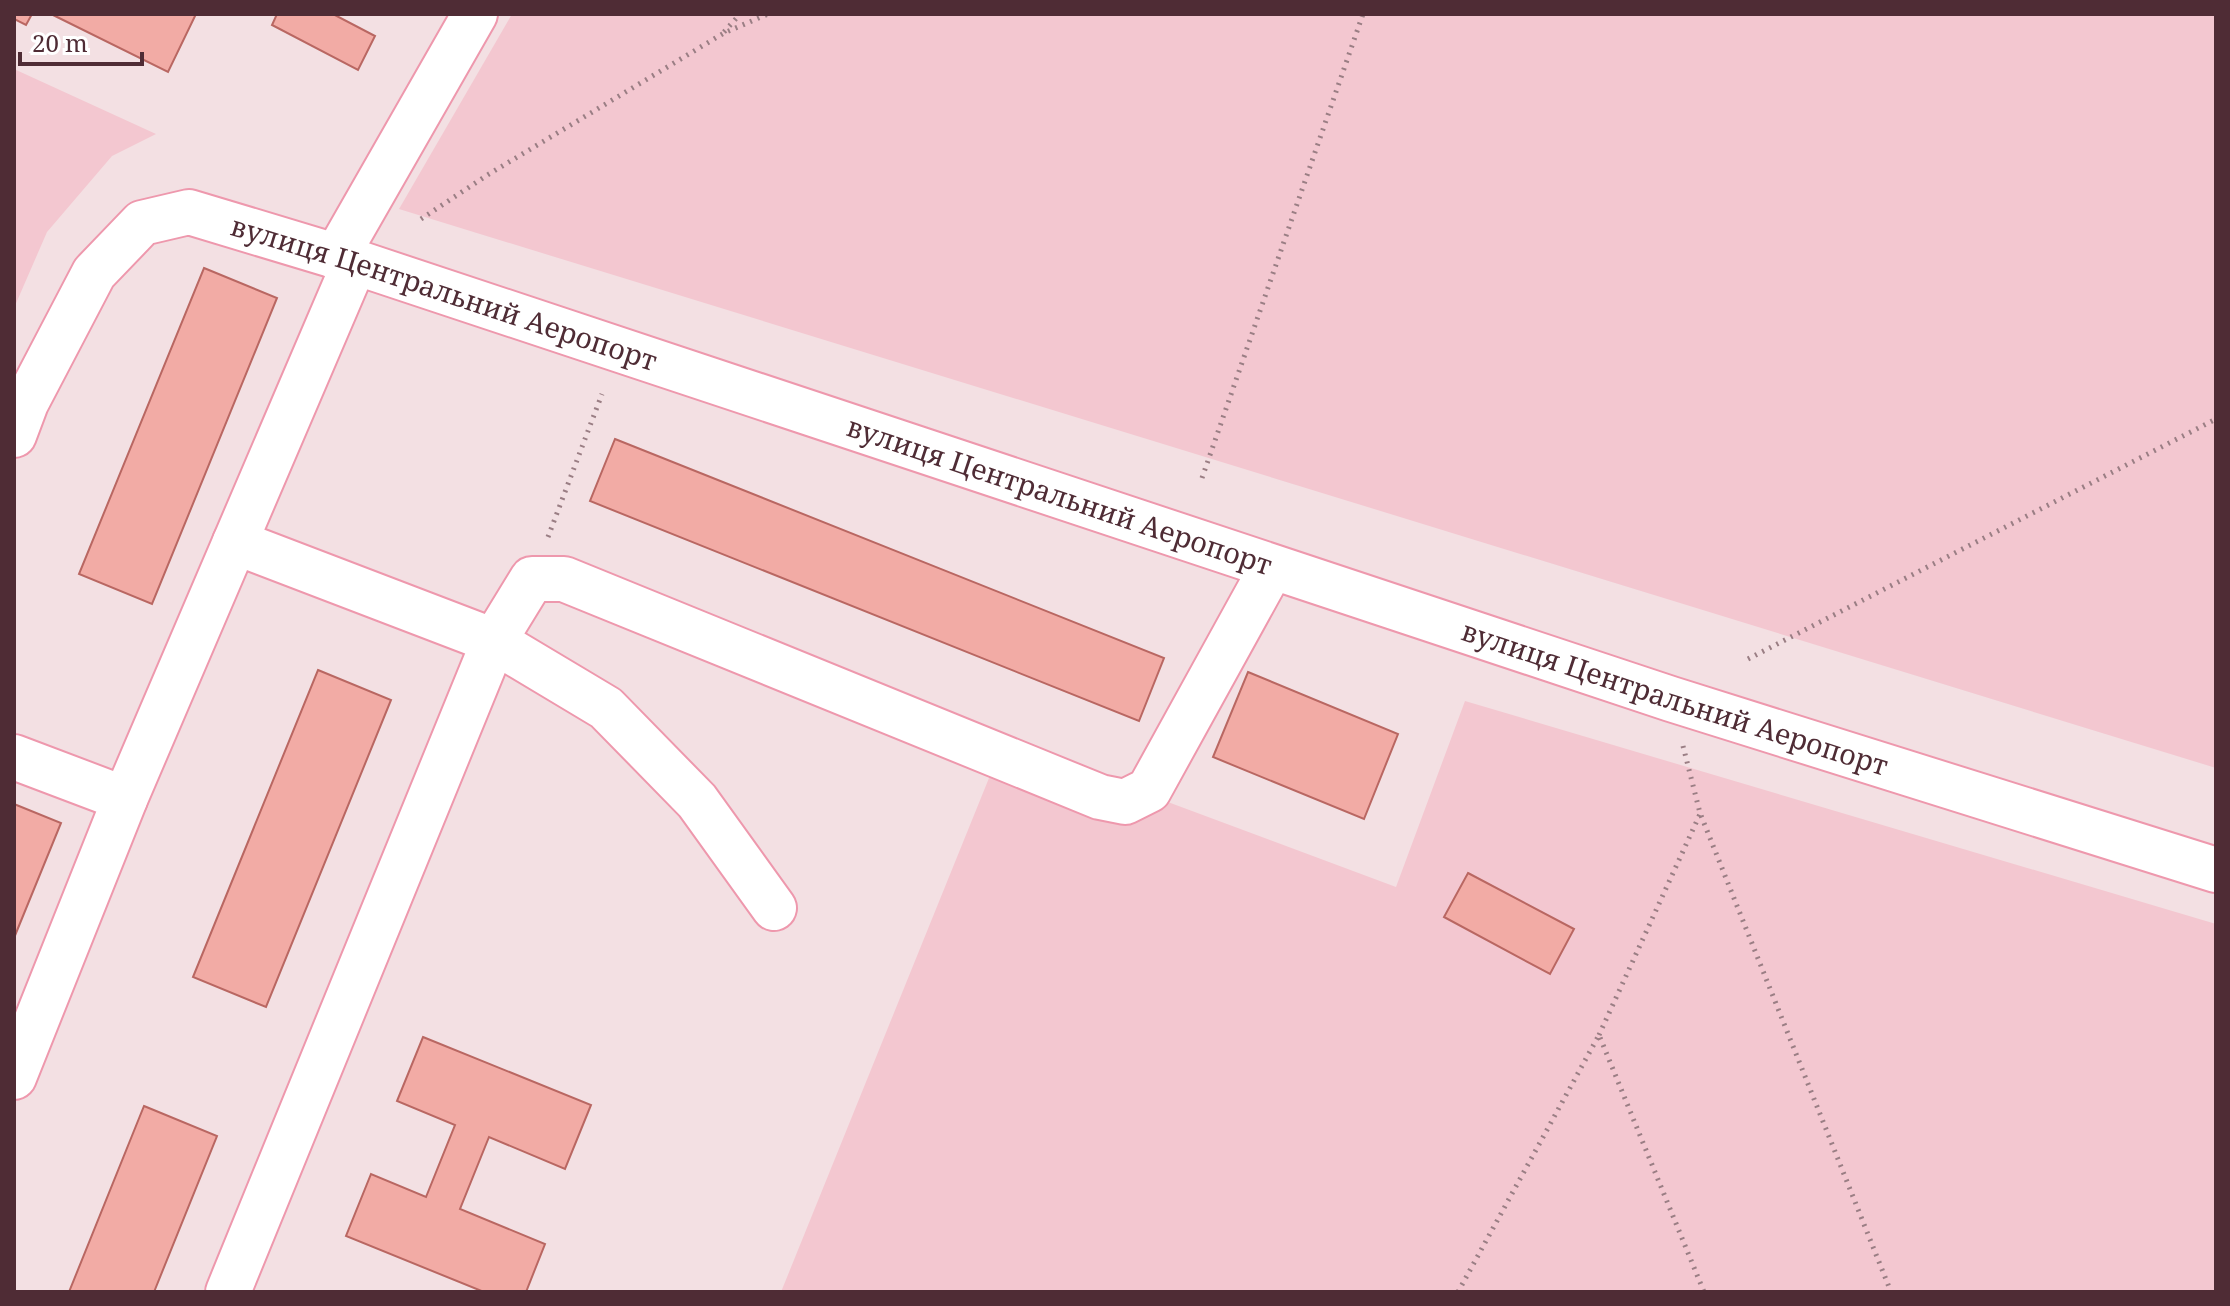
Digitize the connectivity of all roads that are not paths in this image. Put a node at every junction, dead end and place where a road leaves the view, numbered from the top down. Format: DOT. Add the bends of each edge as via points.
graph roads {
  1 [pos="475,14"];
  2 [pos="346,260"];
  3 [pos="18,412"];
  4 [pos="235,542"];
  5 [pos="1272,567"];
  6 [pos="494,641"];
  7 [pos="14,757"];
  8 [pos="125,799"];
  9 [pos="2216,870"];
  10 [pos="774,908"];
  11 [pos="14,1077"];
  12 [pos="228,1292"];
  1 -- 2 [label="street"];
  2 -- 3 [label="street, вулиця Центральний Аеропорт" via="189,212 142,223 94,273"];
  2 -- 4 [label="street"];
  2 -- 5 [label="street, вулиця Центральний Аеропорт"];
  4 -- 6 [label="street"];
  4 -- 8 [label="street"];
  5 -- 6 [label="street" via="1149,790 1125,802 1100,797 564,579 532,579"];
  5 -- 9 [label="street, вулиця Центральний Аеропорт"];
  6 -- 10 [label="street" via="606,708 697,801"];
  6 -- 12 [label="street"];
  7 -- 8 [label="street"];
  8 -- 11 [label="street"];
}
